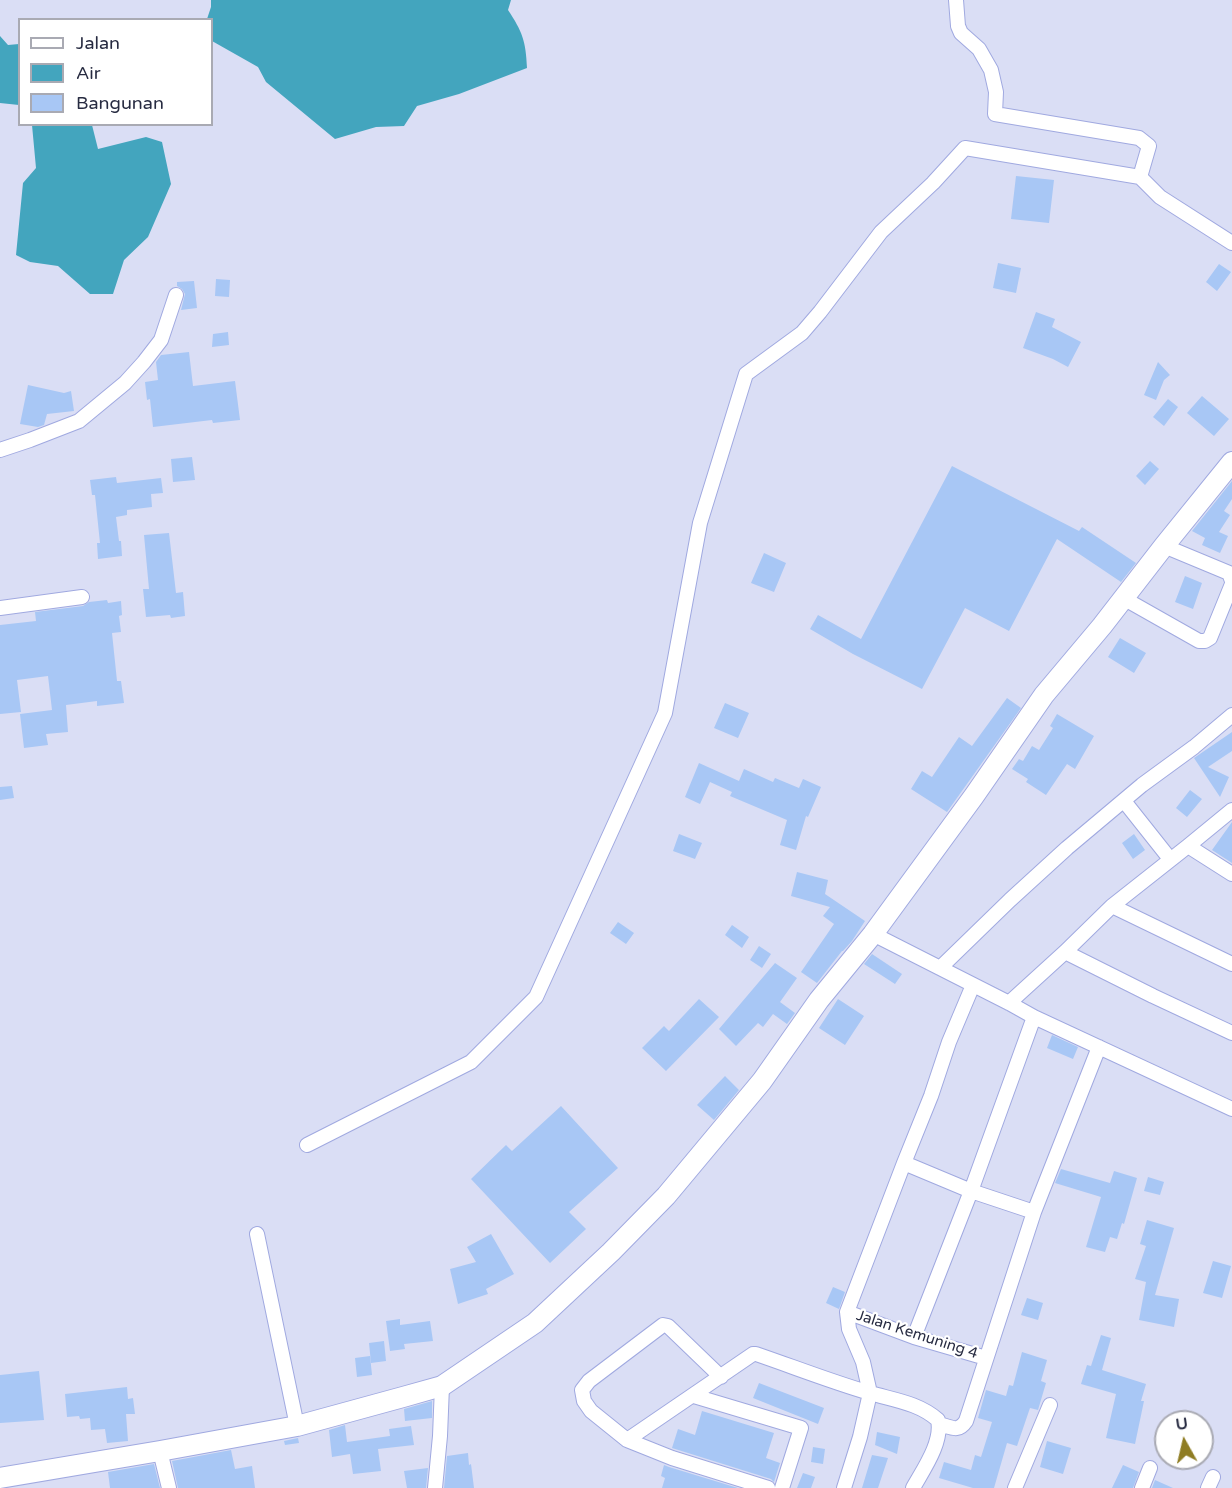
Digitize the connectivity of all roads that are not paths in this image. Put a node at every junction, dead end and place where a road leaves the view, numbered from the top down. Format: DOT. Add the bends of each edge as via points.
graph roads {
  1 [pos="956,0"];
  2 [pos="1140,177"];
  3 [pos="1232,243"];
  4 [pos="176,295"];
  5 [pos="0,450"];
  6 [pos="1232,462"];
  7 [pos="1164,546"];
  8 [pos="1232,583"];
  9 [pos="82,597"];
  10 [pos="1123,598"];
  11 [pos="0,608"];
  12 [pos="1232,715"];
  13 [pos="1124,801"];
  14 [pos="1232,810"];
  15 [pos="1188,846"];
  16 [pos="1170,859"];
  17 [pos="1232,874"];
  18 [pos="1112,906"];
  19 [pos="873,934"];
  20 [pos="1065,951"];
  21 [pos="1232,964"];
  22 [pos="940,968"];
  23 [pos="973,985"];
  24 [pos="1009,1003"];
  25 [pos="1034,1017"];
  26 [pos="1232,1033"];
  27 [pos="1098,1047"];
  28 [pos="1232,1109"];
  29 [pos="308,1145"];
  30 [pos="904,1163"];
  31 [pos="971,1191"];
  32 [pos="1034,1212"];
  33 [pos="257,1234"];
  34 [pos="847,1312"];
  35 [pos="914,1337"];
  36 [pos="986,1358"];
  37 [pos="721,1377"];
  38 [pos="442,1386"];
  39 [pos="870,1393"];
  40 [pos="694,1396"];
  41 [pos="1050,1405"];
  42 [pos="939,1424"];
  43 [pos="297,1426"];
  44 [pos="627,1440"];
  45 [pos="160,1451"];
  46 [pos="1150,1468"];
  47 [pos="0,1478"];
  48 [pos="169,1488"];
  49 [pos="435,1488"];
  50 [pos="768,1488"];
  51 [pos="782,1488"];
  52 [pos="844,1488"];
  53 [pos="913,1488"];
  54 [pos="1015,1488"];
  55 [pos="1142,1488"];
  1 -- 2 [label="street" via="961,33 979,49 991,70 995,114 1144,142"];
  2 -- 3 [label="street" via="1160,197"];
  2 -- 29 [label="street" via="965,148 881,232 802,333 746,374 700,523 665,713 536,997 471,1062"];
  4 -- 5 [label="street" via="161,340 125,383 79,421"];
  6 -- 7 [label="street"];
  7 -- 8 [label="street" via="1229,573"];
  7 -- 10 [label="street"];
  8 -- 10 [label="street" via="1210,638 1202,642"];
  9 -- 11 [label="street"];
  10 -- 19 [label="street" via="1044,695"];
  12 -- 13 [label="street"];
  13 -- 16 [label="street"];
  13 -- 22 [label="street" via="1067,848"];
  14 -- 15 [label="street"];
  15 -- 16 [label="street"];
  15 -- 17 [label="street"];
  16 -- 18 [label="street"];
  18 -- 20 [label="street"];
  18 -- 21 [label="street"];
  19 -- 22 [label="street"];
  19 -- 38 [label="street" via="819,1000 762,1081 666,1196 536,1323"];
  20 -- 24 [label="street"];
  20 -- 26 [label="street"];
  22 -- 23 [label="street"];
  23 -- 24 [label="street"];
  23 -- 30 [label="street"];
  24 -- 25 [label="street"];
  25 -- 27 [label="street"];
  25 -- 31 [label="street"];
  27 -- 28 [label="street"];
  27 -- 32 [label="street"];
  30 -- 31 [label="street"];
  30 -- 34 [label="street"];
  31 -- 32 [label="street"];
  31 -- 35 [label="street"];
  32 -- 36 [label="street"];
  33 -- 43 [label="street"];
  34 -- 35 [label="street, Jalan Kemuning 4"];
  34 -- 39 [label="street"];
  35 -- 36 [label="street, Jalan Kemuning 4"];
  36 -- 42 [label="street" via="962,1427"];
  37 -- 39 [label="street" via="754,1353"];
  37 -- 40 [label="street"];
  37 -- 44 [label="street" via="668,1326 660,1327 582,1390 591,1411"];
  38 -- 43 [label="street"];
  38 -- 49 [label="street"];
  39 -- 42 [label="street" via="921,1408"];
  39 -- 52 [label="street"];
  40 -- 44 [label="street"];
  40 -- 51 [label="street" via="801,1428"];
  41 -- 54 [label="street"];
  42 -- 53 [label="street" via="931,1455"];
  43 -- 45 [label="street"];
  44 -- 50 [label="street"];
  45 -- 47 [label="street"];
  45 -- 48 [label="street"];
  46 -- 55 [label="street"];
}
